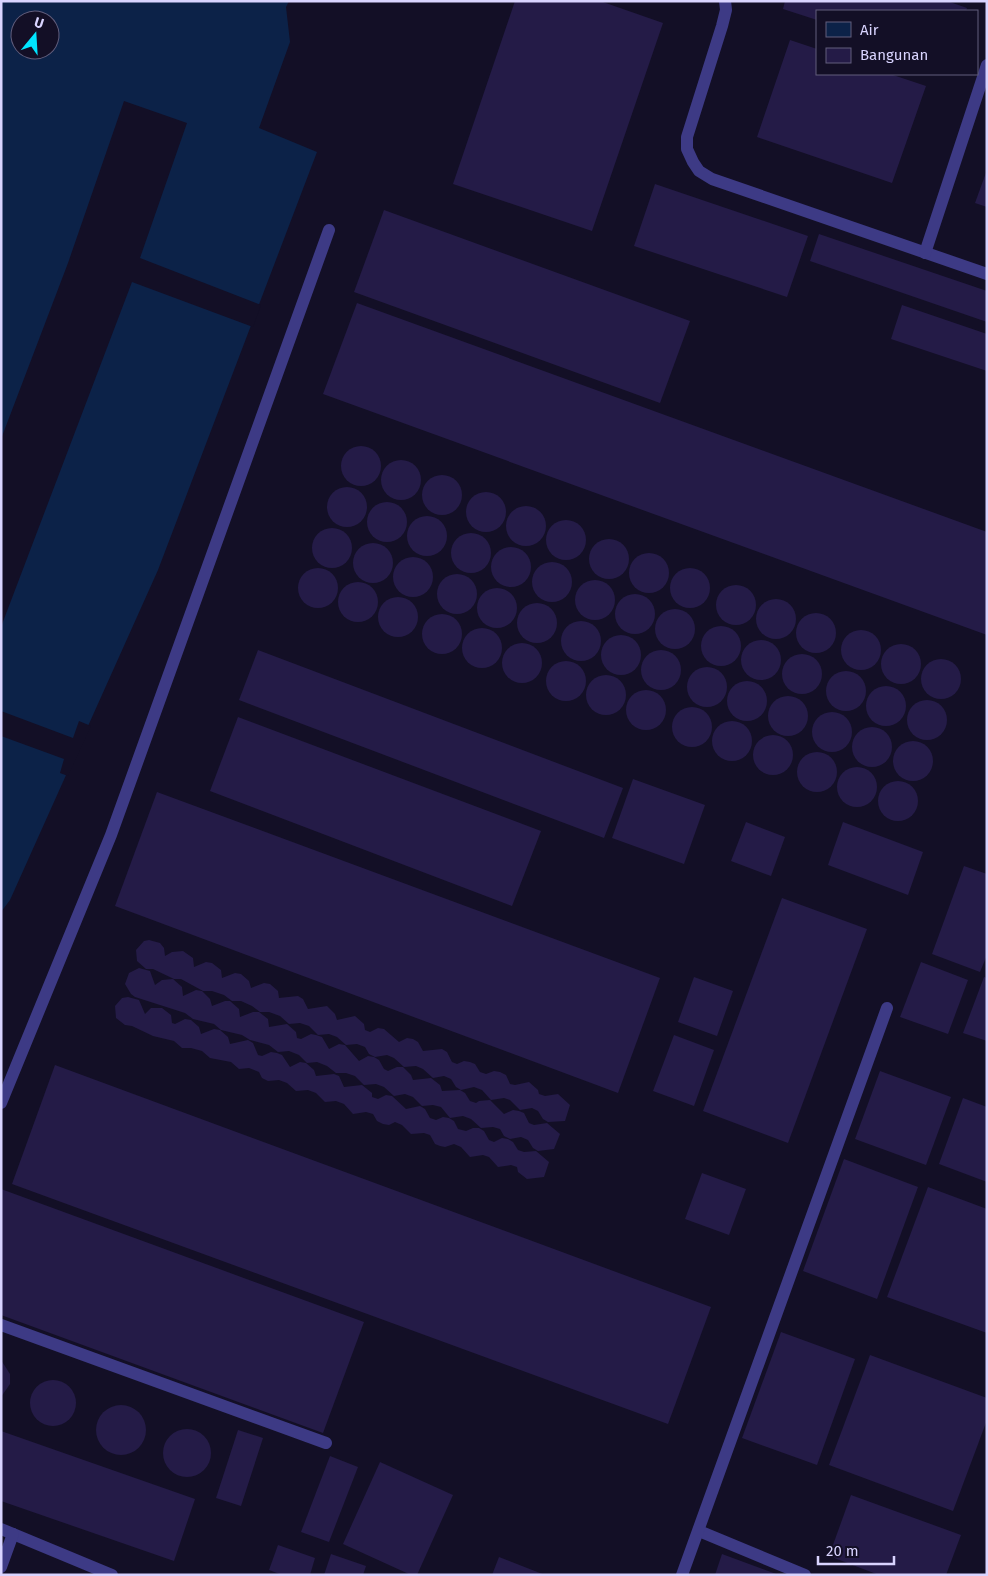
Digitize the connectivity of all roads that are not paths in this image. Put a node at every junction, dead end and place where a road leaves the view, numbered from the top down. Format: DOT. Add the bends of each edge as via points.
graph roads {
  1 [pos="725,1"];
  2 [pos="987,65"];
  3 [pos="329,230"];
  4 [pos="926,253"];
  5 [pos="987,274"];
  6 [pos="888,1008"];
  7 [pos="1,1103"];
  8 [pos="1,1324"];
  9 [pos="326,1443"];
  10 [pos="698,1531"];
  11 [pos="7,1532"];
  12 [pos="1,1566"];
  13 [pos="112,1575"];
  14 [pos="682,1575"];
  15 [pos="805,1575"];
  1 -- 4 [label="lane" via="722,26 687,137 687,149 699,171"];
  2 -- 4 [label="lane"];
  3 -- 7 [label="lane" via="111,835"];
  4 -- 5 [label="lane"];
  6 -- 10 [label="lane"];
  8 -- 9 [label="lane"];
  10 -- 14 [label="lane"];
  10 -- 15 [label="lane"];
  11 -- 12 [label="lane"];
  11 -- 13 [label="lane"];
}
